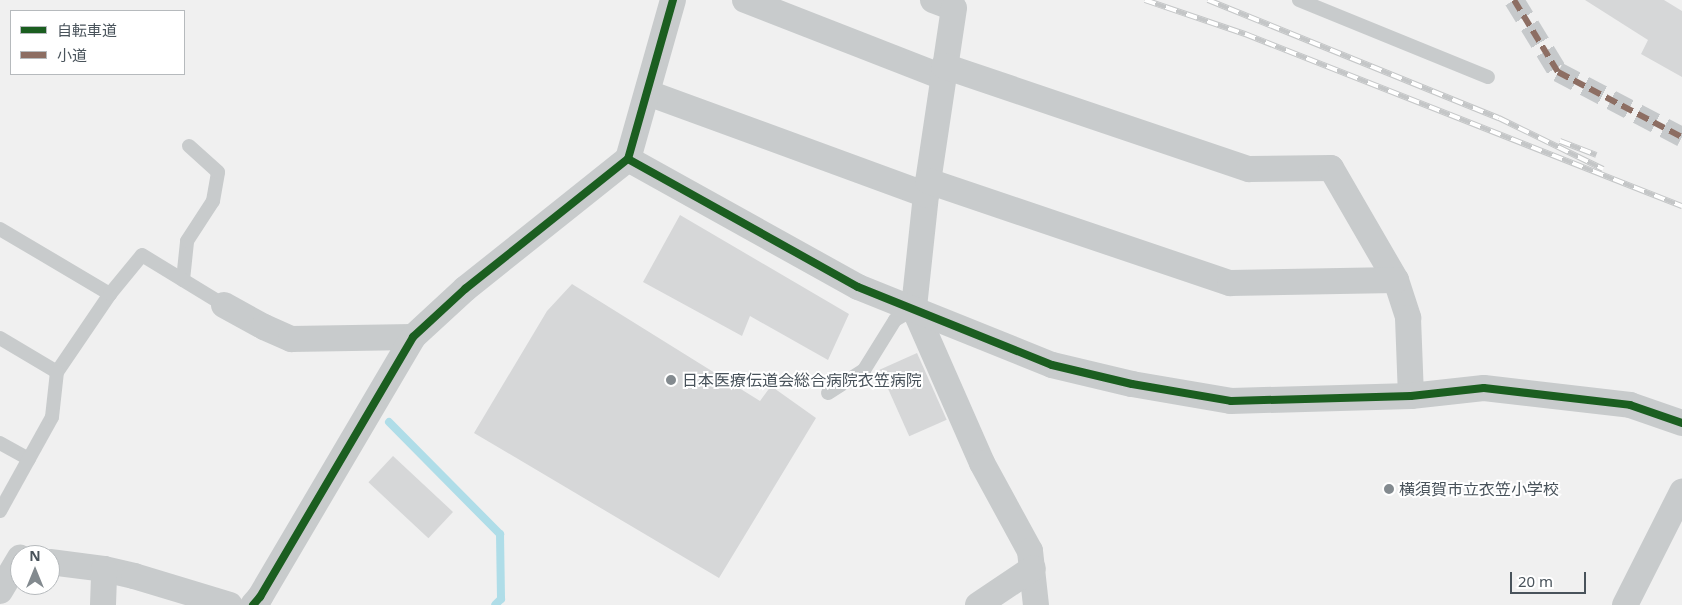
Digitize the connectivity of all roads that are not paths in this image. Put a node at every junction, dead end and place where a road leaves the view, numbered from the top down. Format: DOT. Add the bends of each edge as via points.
graph roads {
  1 [pos="673,0"];
  2 [pos="744,0"];
  3 [pos="932,0"];
  4 [pos="1299,0"];
  5 [pos="943,72"];
  6 [pos="1488,77"];
  7 [pos="648,93"];
  8 [pos="189,146"];
  9 [pos="628,159"];
  10 [pos="927,188"];
  11 [pos="0,229"];
  12 [pos="183,280"];
  13 [pos="1396,280"];
  14 [pos="110,294"];
  15 [pos="224,305"];
  16 [pos="914,308"];
  17 [pos="413,337"];
  18 [pos="0,338"];
  19 [pos="57,372"];
  20 [pos="828,393"];
  21 [pos="1411,396"];
  22 [pos="1682,423"];
  23 [pos="0,443"];
  24 [pos="29,459"];
  25 [pos="1682,492"];
  26 [pos="0,511"];
  27 [pos="60,563"];
  28 [pos="1033,568"];
  29 [pos="104,569"];
  30 [pos="10,574"];
  31 [pos="0,590"];
  32 [pos="104,605"];
  33 [pos="230,605"];
  34 [pos="253,605"];
  35 [pos="978,605"];
  36 [pos="1036,605"];
  37 [pos="1625,605"];
  1 -- 7 [label="street"];
  2 -- 5 [label="street"];
  3 -- 5 [label="street" via="954,8"];
  4 -- 6 [label="lane"];
  5 -- 10 [label="street"];
  5 -- 13 [label="street" via="1249,169 1331,168"];
  7 -- 9 [label="street"];
  7 -- 10 [label="street"];
  8 -- 12 [label="lane" via="218,172 213,200 187,241"];
  9 -- 16 [label="street" via="858,286"];
  9 -- 17 [label="street" via="465,289"];
  10 -- 13 [label="street" via="1230,283"];
  10 -- 16 [label="street"];
  11 -- 14 [label="lane"];
  12 -- 14 [label="lane" via="142,255"];
  12 -- 15 [label="lane"];
  13 -- 21 [label="street" via="1408,318"];
  14 -- 19 [label="lane"];
  15 -- 17 [label="street" via="291,338"];
  16 -- 20 [label="lane" via="895,320 864,370"];
  16 -- 21 [label="street" via="1052,365 1132,384 1231,401"];
  16 -- 28 [label="street" via="982,463 1030,552"];
  17 -- 34 [label="street"];
  18 -- 19 [label="lane"];
  19 -- 24 [label="lane" via="52,417"];
  21 -- 22 [label="street" via="1484,388 1630,405"];
  23 -- 24 [label="lane"];
  24 -- 26 [label="lane"];
  25 -- 37 [label="street"];
  27 -- 29 [label="street"];
  28 -- 35 [label="street"];
  28 -- 36 [label="street"];
  29 -- 32 [label="street"];
  29 -- 33 [label="street"];
  30 -- 31 [label="street"];
}
